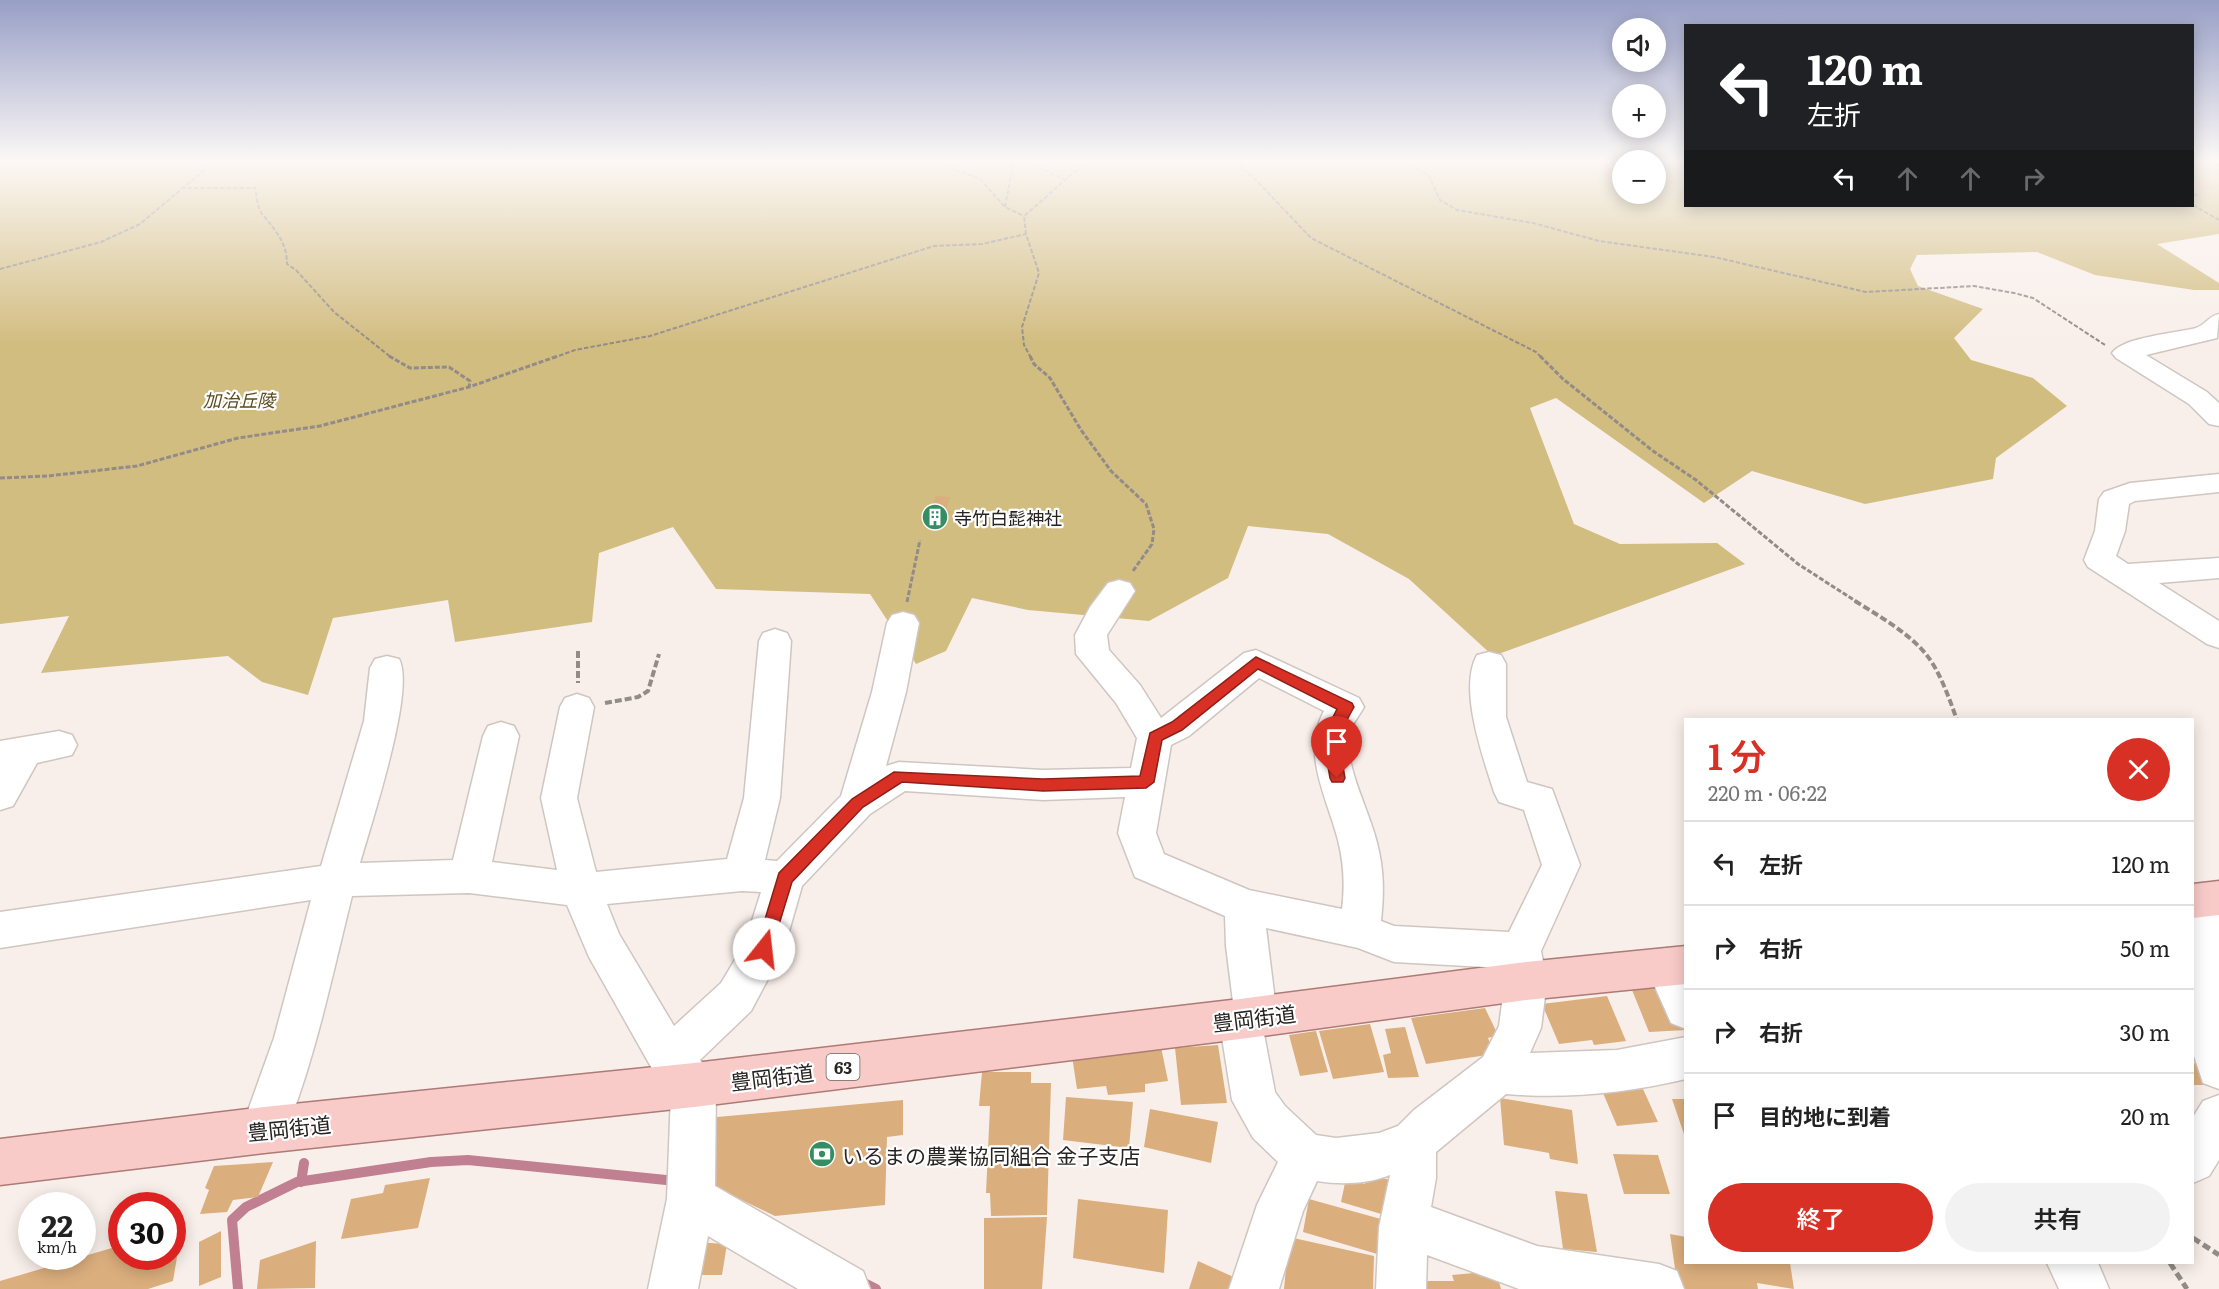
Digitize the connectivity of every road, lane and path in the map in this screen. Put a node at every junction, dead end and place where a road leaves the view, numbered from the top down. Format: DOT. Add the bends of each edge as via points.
graph roads {
  1 [pos="143,221"];
  2 [pos="270,221"];
  3 [pos="1025,221"];
  4 [pos="1298,221"];
  5 [pos="1522,221"];
  6 [pos="1026,234"];
  7 [pos="0,269"];
  8 [pos="2219,321"];
  9 [pos="2180,340"];
  10 [pos="2125,353"];
  11 [pos="2219,357"];
  12 [pos="469,387"];
  13 [pos="2219,418"];
  14 [pos="0,478"];
  15 [pos="2219,483"];
  16 [pos="920,540"];
  17 [pos="2219,568"];
  18 [pos="2124,575"];
  19 [pos="1119,591"];
  20 [pos="903,623"];
  21 [pos="2219,636"];
  22 [pos="775,641"];
  23 [pos="578,651"];
  24 [pos="659,654"];
  25 [pos="1489,664"];
  26 [pos="387,668"];
  27 [pos="577,707"];
  28 [pos="1956,718"];
  29 [pos="501,736"];
  30 [pos="1155,737"];
  31 [pos="28,751"];
  32 [pos="1146,782"];
  33 [pos="0,795"];
  34 [pos="857,803"];
  35 [pos="742,874"];
  36 [pos="469,876"];
  37 [pos="785,878"];
  38 [pos="336,880"];
  39 [pos="581,890"];
  40 [pos="2205,900"];
  41 [pos="1245,906"];
  42 [pos="0,930"];
  43 [pos="1359,932"];
  44 [pos="1524,966"];
  45 [pos="1676,966"];
  46 [pos="1684,1001"];
  47 [pos="1248,1018"];
  48 [pos="1684,1059"];
  49 [pos="2219,1068"];
  50 [pos="682,1072"];
  51 [pos="1499,1072"];
  52 [pos="2219,1117"];
  53 [pos="264,1130"];
  54 [pos="1413,1143"];
  55 [pos="1305,1156"];
  56 [pos="2194,1158"];
  57 [pos="0,1162"];
  58 [pos="691,1199"];
  59 [pos="1403,1227"];
  60 [pos="2194,1239"];
  61 [pos="2219,1255"];
  62 [pos="2072,1264"];
  63 [pos="2171,1264"];
  64 [pos="674,1289"];
  65 [pos="845,1289"];
  66 [pos="1254,1289"];
  67 [pos="1401,1289"];
  68 [pos="1659,1289"];
  69 [pos="2084,1289"];
  70 [pos="2187,1289"];
  1 -- 7 [label="path" via="101,242"];
  2 -- 12 [label="path" via="287,249 287,264 334,312 395,360 410,368 448,367 471,381"];
  3 -- 6 [label="path"];
  4 -- 28 [label="path" via="1311,238 1536,352 1653,452 1696,480 1798,564 1899,629 1926,654"];
  5 -- 10 [label="path" via="1599,241 1714,257 1866,292 1974,286 2014,293 2033,298 2086,335"];
  6 -- 12 [label="path" via="982,244 934,246 650,336 575,350"];
  6 -- 19 [label="path" via="1039,273 1022,327 1024,345 1111,471 1146,504 1154,529 1152,544"];
  8 -- 9 [label="street" via="2208,333"];
  9 -- 10 [label="street"];
  9 -- 11 [label="street"];
  10 -- 13 [label="street" via="2198,398"];
  12 -- 14 [label="path" via="320,426 238,438 137,466"];
  15 -- 18 [label="street" via="2130,492 2114,499 2109,538 2099,560"];
  16 -- 20 [label="path"];
  17 -- 18 [label="street"];
  18 -- 21 [label="street"];
  19 -- 30 [label="street" via="1091,635 1093,654 1128,694"];
  20 -- 34 [label="street" via="889,692"];
  22 -- 35 [label="street" via="762,798"];
  23 -- 27 [label="path"];
  24 -- 27 [label="path" via="648,691 638,697"];
  25 -- 44 [label="street" via="1489,717 1512,792 1539,800 1561,865"];
  26 -- 38 [label="street" via="381,721"];
  27 -- 39 [label="street" via="559,798"];
  29 -- 36 [label="street"];
  30 -- 32 [label="street"];
  30 -- 43 [label="street" via="1177,726 1256,662 1347,707 1337,719 1331,737 1333,762 1358,842 1365,882"];
  31 -- 33 [label="street"];
  32 -- 34 [label="street" via="1043,785 899,776"];
  32 -- 41 [label="street" via="1137,833 1149,865"];
  34 -- 37 [label="street"];
  35 -- 37 [label="street"];
  35 -- 39 [label="street"];
  36 -- 38 [label="street"];
  36 -- 39 [label="street"];
  37 -- 50 [label="street" via="764,949"];
  38 -- 42 [label="street"];
  38 -- 53 [label="street" via="296,1038"];
  39 -- 50 [label="street" via="603,944"];
  40 -- 49 [label="street" via="2212,940 2210,1032"];
  41 -- 43 [label="street"];
  41 -- 47 [label="street"];
  43 -- 44 [label="street" via="1394,944"];
  44 -- 45 [label="main road, 豊岡街道 / 63"];
  44 -- 47 [label="main road, 豊岡街道 / 63"];
  44 -- 51 [label="street" via="1520,1028"];
  45 -- 46 [label="street"];
  47 -- 50 [label="main road, 豊岡街道 / 63"];
  47 -- 55 [label="street" via="1254,1100 1269,1122"];
  48 -- 51 [label="street" via="1651,1067 1584,1074 1533,1076"];
  50 -- 53 [label="main road, 豊岡街道 / 63"];
  50 -- 58 [label="street"];
  51 -- 54 [label="street"];
  52 -- 56 [label="street"];
  53 -- 57 [label="main road, 豊岡街道 / 63"];
  54 -- 55 [label="street" via="1379,1156 1336,1161"];
  54 -- 59 [label="street" via="1413,1178"];
  55 -- 66 [label="street" via="1281,1205"];
  58 -- 64 [label="street"];
  58 -- 65 [label="street"];
  59 -- 67 [label="street"];
  59 -- 68 [label="street" via="1430,1232 1537,1271"];
  60 -- 61 [label="path"];
  62 -- 69 [label="street"];
  63 -- 70 [label="path"];
}
